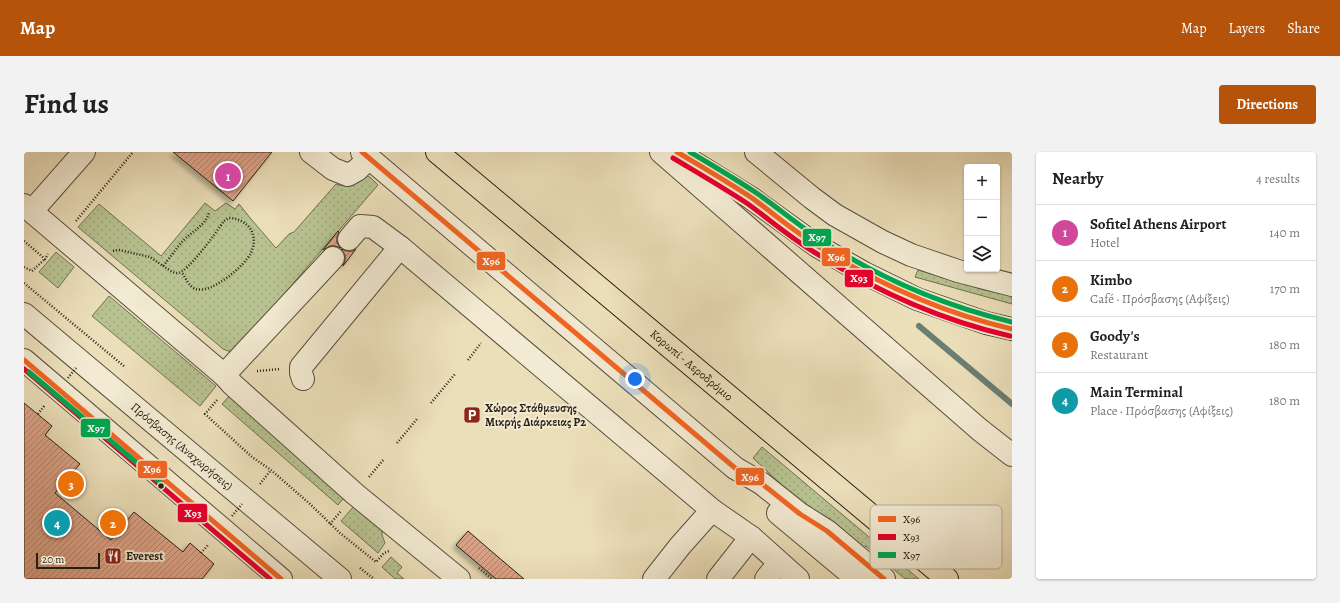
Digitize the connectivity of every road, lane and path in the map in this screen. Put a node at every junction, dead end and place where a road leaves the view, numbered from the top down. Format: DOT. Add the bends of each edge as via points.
graph roads {
  1 [pos="84,152"];
  2 [pos="133,152"];
  3 [pos="311,152"];
  4 [pos="437,152"];
  5 [pos="661,152"];
  6 [pos="677,152"];
  7 [pos="756,152"];
  8 [pos="365,155"];
  9 [pos="28,208"];
  10 [pos="209,213"];
  11 [pos="73,225"];
  12 [pos="349,239"];
  13 [pos="24,241"];
  14 [pos="400,246"];
  15 [pos="112,251"];
  16 [pos="49,253"];
  17 [pos="333,258"];
  18 [pos="45,259"];
  19 [pos="163,266"];
  20 [pos="24,267"];
  21 [pos="182,272"];
  22 [pos="1012,285"];
  23 [pos="24,314"];
  24 [pos="1012,329"];
  25 [pos="24,332"];
  26 [pos="483,341"];
  27 [pos="24,360"];
  28 [pos="468,360"];
  29 [pos="76,368"];
  30 [pos="250,372"];
  31 [pos="302,373"];
  32 [pos="455,374"];
  33 [pos="224,375"];
  34 [pos="24,377"];
  35 [pos="68,378"];
  36 [pos="221,396"];
  37 [pos="47,403"];
  38 [pos="431,403"];
  39 [pos="38,414"];
  40 [pos="417,420"];
  41 [pos="397,442"];
  42 [pos="1012,456"];
  43 [pos="384,459"];
  44 [pos="735,468"];
  45 [pos="271,470"];
  46 [pos="366,481"];
  47 [pos="258,485"];
  48 [pos="242,504"];
  49 [pos="712,510"];
  50 [pos="870,515"];
  51 [pos="232,516"];
  52 [pos="751,537"];
  53 [pos="391,551"];
  54 [pos="870,568"];
  55 [pos="872,569"];
  56 [pos="935,569"];
  57 [pos="773,571"];
  58 [pos="262,579"];
  59 [pos="281,579"];
  60 [pos="320,579"];
  61 [pos="340,579"];
  62 [pos="459,579"];
  63 [pos="654,579"];
  64 [pos="718,579"];
  65 [pos="798,579"];
  66 [pos="857,579"];
  67 [pos="884,579"];
  68 [pos="947,579"];
  1 -- 9 [label="street"];
  2 -- 11 [label="path"];
  3 -- 8 [label="street" via="333,169 348,175 357,170"];
  4 -- 50 [label="highway, Κορωπί - Αεροδρόμιο"];
  5 -- 42 [label="street"];
  6 -- 24 [label="street" via="751,198 817,246 864,273 917,299 986,323"];
  7 -- 22 [label="street" via="835,215 882,242 958,271"];
  8 -- 44 [label="street"];
  9 -- 33 [label="street"];
  10 -- 19 [label="path" via="207,219 183,240"];
  12 -- 14 [label="street" via="360,226 368,226"];
  13 -- 18 [label="path"];
  14 -- 31 [label="street"];
  14 -- 49 [label="street"];
  15 -- 19 [label="path" via="119,250 150,257"];
  16 -- 18 [label="path"];
  17 -- 33 [label="street"];
  18 -- 20 [label="path" via="32,271"];
  19 -- 21 [label="path" via="176,273"];
  21 -- 21 [label="path" via="196,289 218,284 228,278 251,254 254,236 244,222 229,218"];
  23 -- 61 [label="street, Πρόσβασης (Αναχωρήσεις)"];
  25 -- 60 [label="street"];
  26 -- 28 [label="path"];
  27 -- 59 [label="street"];
  29 -- 35 [label="path, bridge"];
  30 -- 31 [label="path"];
  32 -- 38 [label="path"];
  33 -- 62 [label="street" via="355,494"];
  34 -- 58 [label="street"];
  36 -- 45 [label="path" via="205,414 252,457"];
  37 -- 39 [label="path"];
  40 -- 41 [label="path"];
  43 -- 46 [label="path"];
  44 -- 54 [label="street" via="761,483 800,514 827,530"];
  44 -- 66 [label="street" via="746,487"];
  45 -- 47 [label="path"];
  45 -- 53 [label="path" via="376,562 384,553"];
  48 -- 51 [label="path, bridge"];
  49 -- 52 [label="street"];
  49 -- 63 [label="street"];
  52 -- 57 [label="street"];
  52 -- 64 [label="street"];
  55 -- 67 [label="street"];
  56 -- 68 [label="highway, Κορωπί - Αεροδρόμιο"];
  57 -- 65 [label="street"];
}
